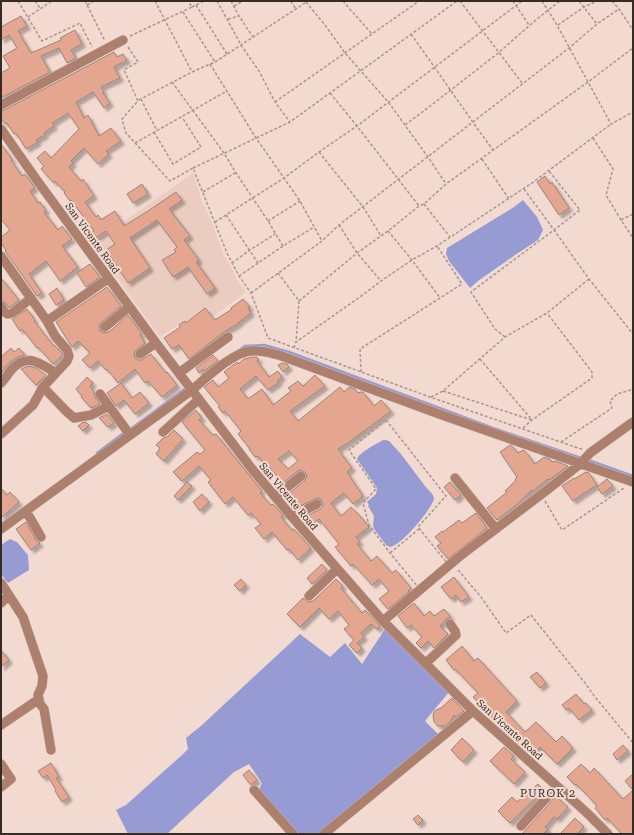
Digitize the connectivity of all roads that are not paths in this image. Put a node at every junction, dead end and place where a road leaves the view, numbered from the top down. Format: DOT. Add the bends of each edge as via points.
graph roads {
  1 [pos="123,40"];
  2 [pos="1,105"];
  3 [pos="1,129"];
  4 [pos="1,256"];
  5 [pos="109,278"];
  6 [pos="31,298"];
  7 [pos="1,306"];
  8 [pos="129,306"];
  9 [pos="47,322"];
  10 [pos="105,327"];
  11 [pos="228,337"];
  12 [pos="156,343"];
  13 [pos="140,354"];
  14 [pos="56,373"];
  15 [pos="179,374"];
  16 [pos="1,383"];
  17 [pos="43,387"];
  18 [pos="192,390"];
  19 [pos="100,394"];
  20 [pos="199,399"];
  21 [pos="109,406"];
  22 [pos="633,422"];
  23 [pos="163,432"];
  24 [pos="1,434"];
  25 [pos="130,435"];
  26 [pos="580,464"];
  27 [pos="302,476"];
  28 [pos="455,478"];
  29 [pos="630,484"];
  30 [pos="275,497"];
  31 [pos="317,504"];
  32 [pos="26,511"];
  33 [pos="292,517"];
  34 [pos="1,529"];
  35 [pos="496,529"];
  36 [pos="42,537"];
  37 [pos="337,569"];
  38 [pos="1,583"];
  39 [pos="9,595"];
  40 [pos="309,596"];
  41 [pos="1,603"];
  42 [pos="383,621"];
  43 [pos="450,624"];
  44 [pos="426,663"];
  45 [pos="39,699"];
  46 [pos="472,711"];
  47 [pos="1,725"];
  48 [pos="51,750"];
  49 [pos="1,764"];
  50 [pos="557,786"];
  51 [pos="1,787"];
  52 [pos="254,790"];
  53 [pos="521,826"];
  54 [pos="293,834"];
  55 [pos="324,834"];
  56 [pos="608,834"];
  1 -- 2 [label="street"];
  3 -- 5 [label="street, San Vicente Road"];
  4 -- 6 [label="street"];
  5 -- 8 [label="street, San Vicente Road"];
  5 -- 9 [label="street"];
  6 -- 7 [label="street" via="8,314"];
  6 -- 9 [label="street"];
  8 -- 10 [label="street"];
  8 -- 12 [label="street, San Vicente Road"];
  9 -- 14 [label="street" via="69,353 69,359"];
  11 -- 15 [label="street"];
  12 -- 13 [label="street"];
  12 -- 15 [label="street, San Vicente Road"];
  14 -- 16 [label="street" via="39,363 25,360"];
  14 -- 17 [label="street"];
  15 -- 18 [label="street, San Vicente Road"];
  17 -- 21 [label="street" via="74,418 91,415"];
  17 -- 24 [label="street" via="33,404"];
  18 -- 20 [label="street, San Vicente Road"];
  18 -- 25 [label="street"];
  18 -- 26 [label="street" via="238,355 250,351 269,352"];
  19 -- 21 [label="street"];
  20 -- 23 [label="street"];
  20 -- 30 [label="street, San Vicente Road"];
  21 -- 25 [label="street"];
  22 -- 26 [label="street" via="590,453"];
  25 -- 32 [label="street"];
  26 -- 29 [label="street"];
  26 -- 35 [label="street"];
  27 -- 30 [label="street"];
  28 -- 35 [label="street"];
  30 -- 33 [label="street, San Vicente Road"];
  31 -- 33 [label="street"];
  32 -- 34 [label="street"];
  32 -- 36 [label="street"];
  33 -- 37 [label="street, San Vicente Road"];
  35 -- 42 [label="street"];
  37 -- 40 [label="street"];
  37 -- 42 [label="street, San Vicente Road"];
  38 -- 39 [label="street"];
  39 -- 41 [label="street"];
  39 -- 45 [label="street" via="23,617 43,676"];
  42 -- 44 [label="street, San Vicente Road"];
  43 -- 44 [label="street" via="456,635"];
  44 -- 46 [label="street, San Vicente Road"];
  45 -- 47 [label="street"];
  45 -- 48 [label="street" via="44,710"];
  46 -- 50 [label="street, San Vicente Road"];
  46 -- 55 [label="street"];
  49 -- 51 [label="street" via="10,779"];
  50 -- 53 [label="street"];
  50 -- 56 [label="street, San Vicente Road"];
  52 -- 54 [label="street"];
}
